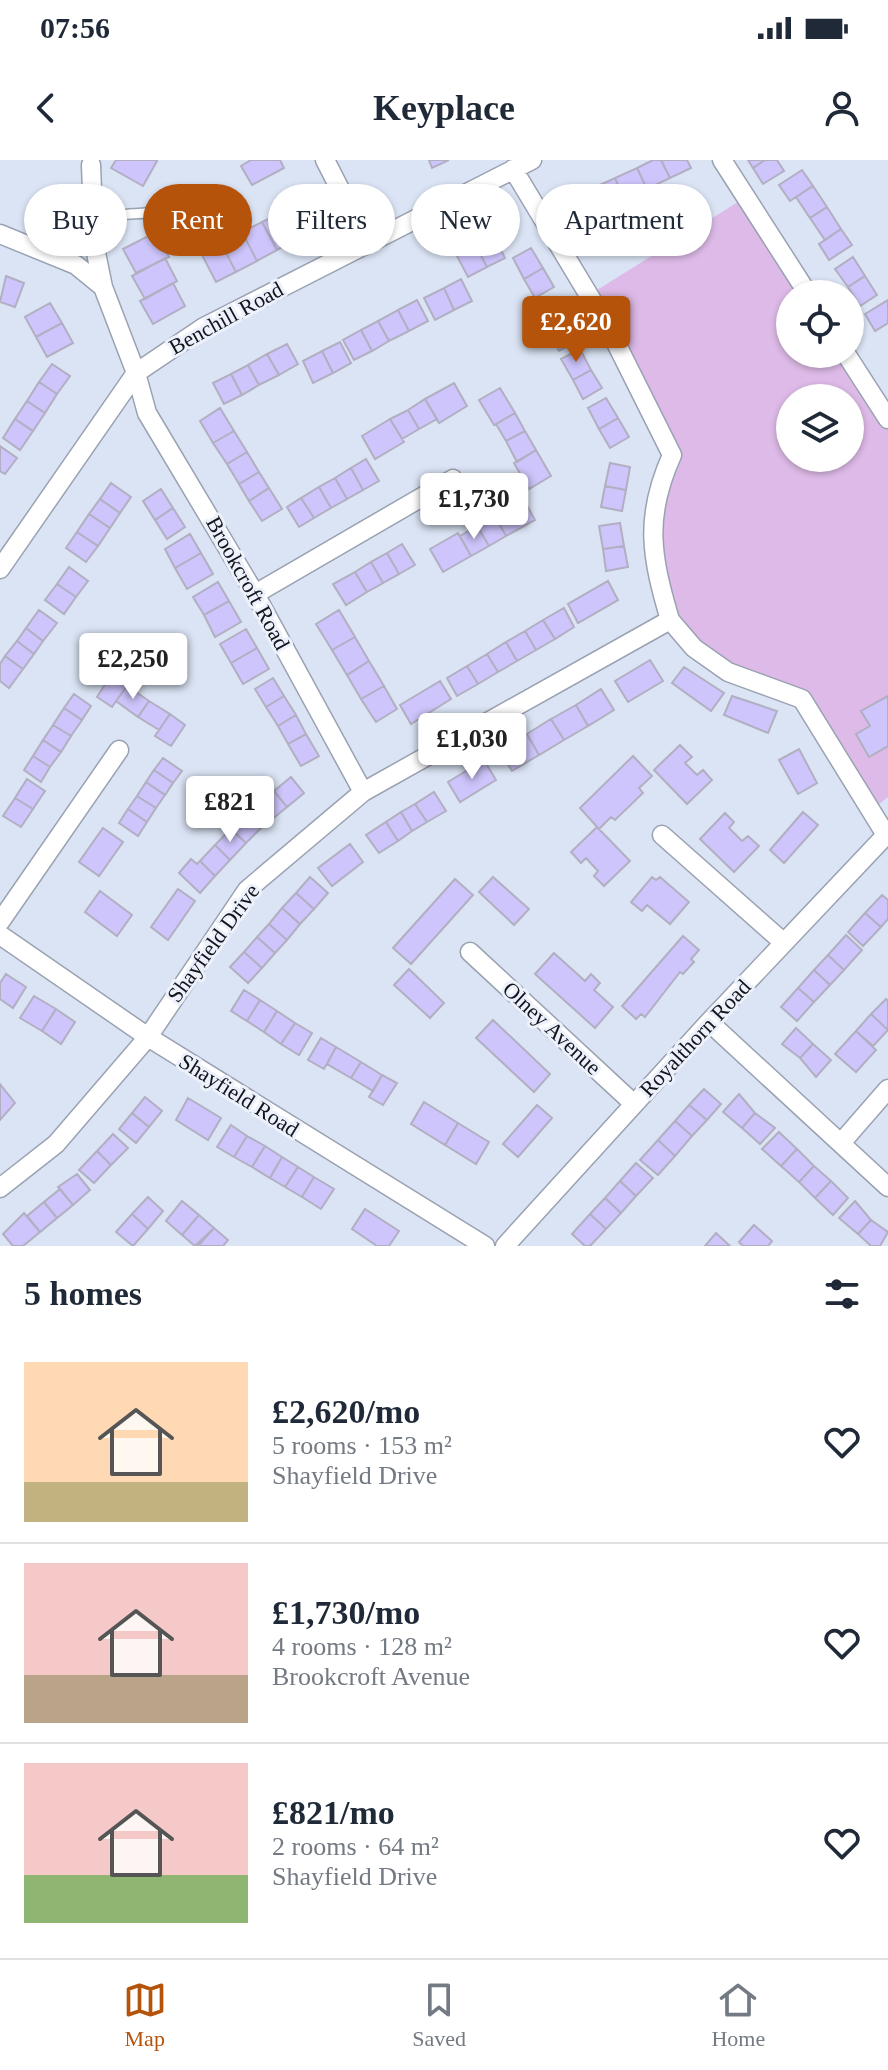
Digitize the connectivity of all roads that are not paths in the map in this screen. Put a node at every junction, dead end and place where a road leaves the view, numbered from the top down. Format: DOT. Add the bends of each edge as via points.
graph roads {
  1 [pos="325,160"];
  2 [pos="532,160"];
  3 [pos="722,160"];
  4 [pos="91,165"];
  5 [pos="513,169"];
  6 [pos="92,184"];
  7 [pos="337,184"];
  8 [pos="395,228"];
  9 [pos="0,234"];
  10 [pos="97,256"];
  11 [pos="340,256"];
  12 [pos="799,280"];
  13 [pos="103,287"];
  14 [pos="855,368"];
  15 [pos="136,373"];
  16 [pos="888,419"];
  17 [pos="453,479"];
  18 [pos="0,569"];
  19 [pos="255,594"];
  20 [pos="670,620"];
  21 [pos="119,750"];
  22 [pos="363,792"];
  23 [pos="887,834"];
  24 [pos="662,835"];
  25 [pos="0,922"];
  26 [pos="0,935"];
  27 [pos="783,942"];
  28 [pos="470,952"];
  29 [pos="709,1022"];
  30 [pos="148,1037"];
  31 [pos="888,1089"];
  32 [pos="634,1104"];
  33 [pos="841,1143"];
  34 [pos="888,1187"];
  35 [pos="0,1188"];
  36 [pos="485,1246"];
  37 [pos="505,1246"];
  1 -- 7 [label="street"];
  2 -- 5 [label="street, Benchill Road"];
  3 -- 12 [label="street"];
  4 -- 6 [label="street, Brookcroft Road"];
  5 -- 8 [label="street, Benchill Road"];
  5 -- 20 [label="street" via="608,327 672,455 652,518 654,567"];
  9 -- 13 [label="street" via="76,265"];
  10 -- 13 [label="street, Brookcroft Road"];
  11 -- 15 [label="street, Benchill Road" via="204,327"];
  13 -- 15 [label="street, Brookcroft Road"];
  14 -- 16 [label="street"];
  15 -- 18 [label="street, Benchill Road"];
  15 -- 19 [label="street, Brookcroft Road" via="147,413"];
  17 -- 19 [label="street"];
  19 -- 22 [label="street, Brookcroft Road"];
  20 -- 22 [label="street, Shayfield Drive"];
  20 -- 23 [label="street" via="694,648 728,672 802,699"];
  21 -- 25 [label="street"];
  22 -- 30 [label="street, Shayfield Drive" via="247,890"];
  23 -- 27 [label="street, Royalthorn Road"];
  24 -- 27 [label="street"];
  26 -- 30 [label="street, Shayfield Road"];
  27 -- 29 [label="street, Royalthorn Road"];
  28 -- 32 [label="street, Olney Avenue"];
  29 -- 32 [label="street, Royalthorn Road"];
  29 -- 33 [label="street"];
  30 -- 35 [label="street, Shayfield Drive" via="56,1144"];
  30 -- 36 [label="street, Shayfield Road"];
  31 -- 33 [label="street"];
  32 -- 37 [label="street, Royalthorn Road"];
  33 -- 34 [label="street"];
}
